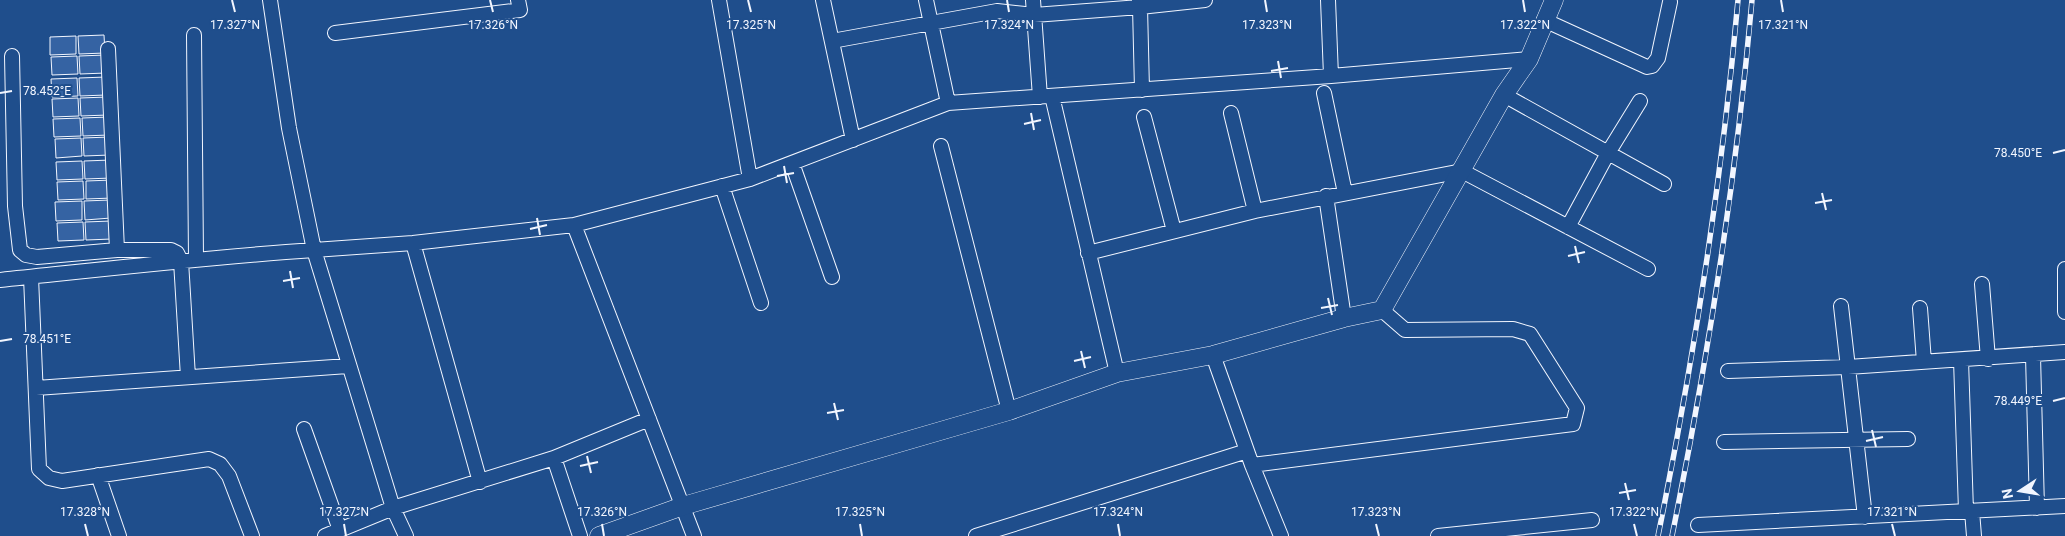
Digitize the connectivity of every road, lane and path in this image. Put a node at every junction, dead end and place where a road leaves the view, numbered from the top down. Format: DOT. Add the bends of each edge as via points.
graph roads {
  1 [pos="270,0"];
  2 [pos="518,0"];
  3 [pos="719,0"];
  4 [pos="823,0"];
  5 [pos="926,0"];
  6 [pos="1033,0"];
  7 [pos="1206,0"];
  8 [pos="1328,0"];
  9 [pos="1554,0"];
  10 [pos="1670,2"];
  11 [pos="1139,3"];
  12 [pos="1034,15"];
  13 [pos="1544,20"];
  14 [pos="930,22"];
  15 [pos="335,33"];
  16 [pos="194,35"];
  17 [pos="832,41"];
  18 [pos="108,49"];
  19 [pos="12,56"];
  20 [pos="1529,59"];
  21 [pos="1331,76"];
  22 [pos="1142,90"];
  23 [pos="1324,93"];
  24 [pos="1504,95"];
  25 [pos="1046,96"];
  26 [pos="1640,101"];
  27 [pos="948,102"];
  28 [pos="1231,113"];
  29 [pos="1144,117"];
  30 [pos="853,140"];
  31 [pos="941,146"];
  32 [pos="1608,153"];
  33 [pos="792,163"];
  34 [pos="1462,171"];
  35 [pos="750,179"];
  36 [pos="1664,184"];
  37 [pos="722,186"];
  38 [pos="1345,193"];
  39 [pos="1326,196"];
  40 [pos="1255,212"];
  41 [pos="574,225"];
  42 [pos="1568,227"];
  43 [pos="1174,231"];
  44 [pos="414,243"];
  45 [pos="117,250"];
  46 [pos="314,250"];
  47 [pos="1088,253"];
  48 [pos="196,258"];
  49 [pos="181,261"];
  50 [pos="1648,269"];
  51 [pos="2065,269"];
  52 [pos="31,277"];
  53 [pos="832,277"];
  54 [pos="0,280"];
  55 [pos="1982,284"];
  56 [pos="761,303"];
  57 [pos="1841,306"];
  58 [pos="1920,308"];
  59 [pos="1382,310"];
  60 [pos="2065,312"];
  61 [pos="1344,318"];
  62 [pos="2065,352"];
  63 [pos="1213,355"];
  64 [pos="2033,356"];
  65 [pos="1988,359"];
  66 [pos="1961,360"];
  67 [pos="1924,362"];
  68 [pos="348,366"];
  69 [pos="1848,367"];
  70 [pos="1728,372"];
  71 [pos="1117,373"];
  72 [pos="188,378"];
  73 [pos="36,388"];
  74 [pos="1009,412"];
  75 [pos="649,419"];
  76 [pos="304,430"];
  77 [pos="1908,439"];
  78 [pos="1857,440"];
  79 [pos="1724,442"];
  80 [pos="1247,451"];
  81 [pos="554,458"];
  82 [pos="1252,465"];
  83 [pos="98,475"];
  84 [pos="480,482"];
  85 [pos="683,506"];
  86 [pos="2065,506"];
  87 [pos="393,508"];
  88 [pos="2037,508"];
  89 [pos="1969,511"];
  90 [pos="1865,517"];
  91 [pos="1592,520"];
  92 [pos="1698,525"];
  93 [pos="340,530"];
  94 [pos="1503,533"];
  95 [pos="119,536"];
  96 [pos="252,536"];
  97 [pos="325,536"];
  98 [pos="406,536"];
  99 [pos="580,536"];
  100 [pos="600,536"];
  101 [pos="694,536"];
  102 [pos="976,536"];
  103 [pos="1281,536"];
  104 [pos="1438,536"];
  105 [pos="1974,536"];
  1 -- 46 [label="street" via="289,128"];
  2 -- 15 [label="street" via="520,10"];
  3 -- 35 [label="street"];
  4 -- 17 [label="street"];
  5 -- 14 [label="street"];
  6 -- 12 [label="street"];
  7 -- 11 [label="street"];
  8 -- 21 [label="street"];
  9 -- 13 [label="street"];
  10 -- 13 [label="street" via="1658,58 1647,67"];
  11 -- 12 [label="street"];
  11 -- 22 [label="street"];
  12 -- 14 [label="street" via="997,10"];
  12 -- 25 [label="street"];
  13 -- 20 [label="street"];
  14 -- 17 [label="street"];
  14 -- 27 [label="street"];
  16 -- 48 [label="street"];
  17 -- 30 [label="street"];
  18 -- 45 [label="street"];
  19 -- 45 [label="street" via="15,206 20,250 37,257"];
  20 -- 21 [label="street"];
  20 -- 24 [label="street"];
  21 -- 22 [label="street"];
  22 -- 25 [label="street"];
  23 -- 38 [label="street"];
  24 -- 32 [label="street"];
  24 -- 34 [label="street"];
  25 -- 27 [label="street"];
  25 -- 47 [label="street"];
  26 -- 32 [label="street"];
  27 -- 30 [label="street"];
  28 -- 40 [label="street"];
  29 -- 43 [label="street"];
  30 -- 33 [label="street"];
  31 -- 74 [label="street"];
  32 -- 36 [label="street"];
  32 -- 42 [label="street"];
  33 -- 35 [label="street"];
  33 -- 53 [label="street"];
  34 -- 38 [label="street"];
  34 -- 42 [label="street"];
  34 -- 59 [label="street"];
  35 -- 37 [label="street"];
  37 -- 41 [label="street"];
  37 -- 56 [label="street"];
  38 -- 39 [label="street"];
  39 -- 40 [label="street"];
  39 -- 61 [label="street"];
  40 -- 43 [label="street"];
  41 -- 44 [label="street"];
  41 -- 75 [label="street"];
  42 -- 50 [label="street"];
  43 -- 47 [label="street"];
  44 -- 46 [label="street"];
  44 -- 84 [label="street"];
  45 -- 49 [label="street" via="171,250"];
  46 -- 48 [label="street"];
  46 -- 68 [label="street"];
  47 -- 71 [label="street"];
  48 -- 49 [label="street"];
  49 -- 52 [label="street"];
  49 -- 72 [label="street"];
  51 -- 60 [label="street"];
  52 -- 54 [label="street"];
  52 -- 73 [label="street"];
  55 -- 65 [label="street"];
  57 -- 69 [label="street"];
  58 -- 67 [label="street"];
  59 -- 61 [label="street"];
  59 -- 82 [label="street" via="1405,330 1513,329 1530,334 1577,408 1573,424"];
  61 -- 63 [label="street"];
  62 -- 64 [label="street"];
  63 -- 71 [label="street"];
  63 -- 80 [label="street"];
  64 -- 65 [label="street"];
  64 -- 88 [label="street"];
  65 -- 66 [label="street"];
  66 -- 67 [label="street"];
  66 -- 89 [label="street"];
  67 -- 69 [label="street"];
  68 -- 72 [label="street"];
  68 -- 87 [label="street"];
  69 -- 70 [label="street"];
  69 -- 78 [label="street"];
  71 -- 74 [label="street"];
  72 -- 73 [label="street"];
  73 -- 83 [label="street" via="39,469 48,478 62,481"];
  74 -- 85 [label="street"];
  75 -- 81 [label="street"];
  75 -- 85 [label="street"];
  76 -- 93 [label="street"];
  77 -- 78 [label="street"];
  78 -- 79 [label="street"];
  78 -- 90 [label="street"];
  80 -- 82 [label="street"];
  80 -- 102 [label="street"];
  81 -- 84 [label="street"];
  81 -- 99 [label="street"];
  82 -- 103 [label="street"];
  83 -- 95 [label="street"];
  83 -- 96 [label="street" via="208,459 220,464 229,476"];
  84 -- 87 [label="street"];
  85 -- 100 [label="street"];
  85 -- 101 [label="street"];
  86 -- 88 [label="street"];
  87 -- 93 [label="street"];
  87 -- 98 [label="street"];
  88 -- 89 [label="street"];
  89 -- 90 [label="street"];
  89 -- 105 [label="street"];
  90 -- 92 [label="street"];
  91 -- 94 [label="street"];
  93 -- 97 [label="street"];
  94 -- 104 [label="street"];
}
